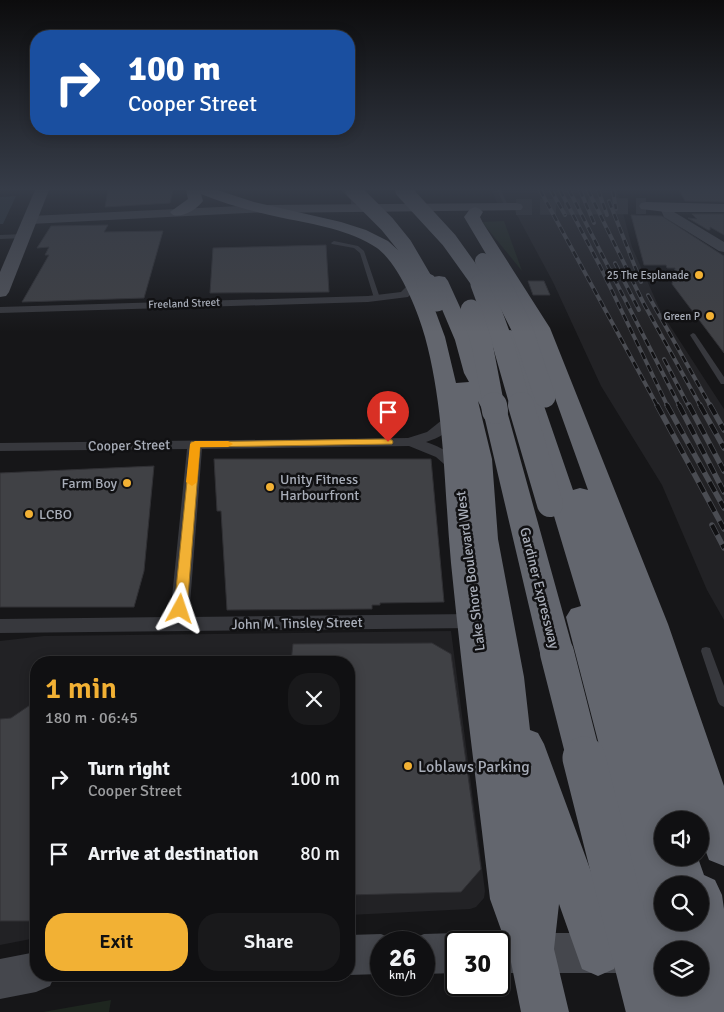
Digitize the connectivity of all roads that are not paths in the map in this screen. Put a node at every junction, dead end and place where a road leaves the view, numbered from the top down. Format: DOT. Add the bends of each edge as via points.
graph roads {
  1 [pos="366,237"];
  2 [pos="398,237"];
  3 [pos="409,237"];
  4 [pos="430,237"];
  5 [pos="441,237"];
  6 [pos="446,237"];
  7 [pos="458,237"];
  8 [pos="484,237"];
  9 [pos="707,237"];
  10 [pos="23,238"];
  11 [pos="0,239"];
  12 [pos="334,243"];
  13 [pos="724,248"];
  14 [pos="413,286"];
  15 [pos="0,292"];
  16 [pos="372,298"];
  17 [pos="0,310"];
  18 [pos="425,310"];
  19 [pos="504,318"];
  20 [pos="693,335"];
  21 [pos="724,382"];
  22 [pos="495,411"];
  23 [pos="574,417"];
  24 [pos="452,419"];
  25 [pos="408,442"];
  26 [pos="195,444"];
  27 [pos="0,447"];
  28 [pos="457,468"];
  29 [pos="474,621"];
  30 [pos="179,624"];
  31 [pos="0,626"];
  32 [pos="706,651"];
  33 [pos="507,677"];
  34 [pos="724,702"];
  35 [pos="683,811"];
  36 [pos="684,811"];
  37 [pos="709,838"];
  38 [pos="724,846"];
  39 [pos="724,851"];
  40 [pos="654,878"];
  41 [pos="676,931"];
  42 [pos="686,941"];
  43 [pos="515,953"];
  44 [pos="598,953"];
  45 [pos="654,953"];
  46 [pos="370,954"];
  47 [pos="355,955"];
  48 [pos="30,973"];
  49 [pos="709,975"];
  50 [pos="0,979"];
  51 [pos="694,996"];
  52 [pos="724,1006"];
  53 [pos="545,1012"];
  54 [pos="648,1012"];
  55 [pos="692,1012"];
  1 -- 14 [label="highway, Lake Shore Boulevard West" via="385,246 399,259"];
  2 -- 33 [label="highway, bridge" via="437,301 465,390 479,459 484,538"];
  3 -- 22 [label="highway, bridge" via="438,280 465,340 475,373"];
  4 -- 22 [label="highway, Gardiner Expressway, bridge" via="463,285 482,344"];
  5 -- 19 [label="highway" via="482,285"];
  6 -- 40 [label="highway, bridge" via="482,286 494,319 550,504"];
  7 -- 36 [label="highway, bridge" via="489,268 509,298 526,336 640,660"];
  8 -- 23 [label="highway" via="540,328"];
  9 -- 13 [label="main road"];
  10 -- 11 [label="lane"];
  10 -- 15 [label="main road"];
  12 -- 16 [label="lane" via="350,245 362,252"];
  14 -- 16 [label="street, Freeland Street" via="404,295"];
  14 -- 18 [label="highway, Lake Shore Boulevard West"];
  16 -- 17 [label="street, Freeland Street"];
  16 -- 18 [label="street, Freeland Street"];
  18 -- 24 [label="highway, Lake Shore Boulevard West" via="437,346"];
  19 -- 23 [label="highway" via="545,370"];
  19 -- 35 [label="highway"];
  20 -- 21 [label="lane"];
  22 -- 54 [label="highway, Gardiner Expressway, bridge"];
  23 -- 38 [label="highway" via="652,624"];
  24 -- 25 [label="street, Cooper Street" via="431,437"];
  24 -- 28 [label="highway, Lake Shore Boulevard West"];
  25 -- 26 [label="street, Cooper Street"];
  25 -- 28 [label="street, Cooper Street" via="447,456"];
  26 -- 27 [label="street, Cooper Street"];
  26 -- 30 [label="street"];
  28 -- 29 [label="highway, Lake Shore Boulevard West"];
  29 -- 30 [label="street, John M. Tinsley Street"];
  29 -- 43 [label="highway, Lake Shore Boulevard West" via="512,899"];
  30 -- 31 [label="street, John M. Tinsley Street"];
  32 -- 34 [label="lane"];
  33 -- 43 [label="highway" via="515,762 537,899"];
  33 -- 44 [label="highway" via="531,762"];
  37 -- 39 [label="highway"];
  41 -- 42 [label="highway"];
  43 -- 44 [label="main road"];
  43 -- 53 [label="highway, Lake Shore Boulevard West"];
  44 -- 45 [label="main road"];
  46 -- 47 [label="main road"];
  48 -- 50 [label="main road"];
  49 -- 52 [label="highway"];
  51 -- 55 [label="highway"];
}
